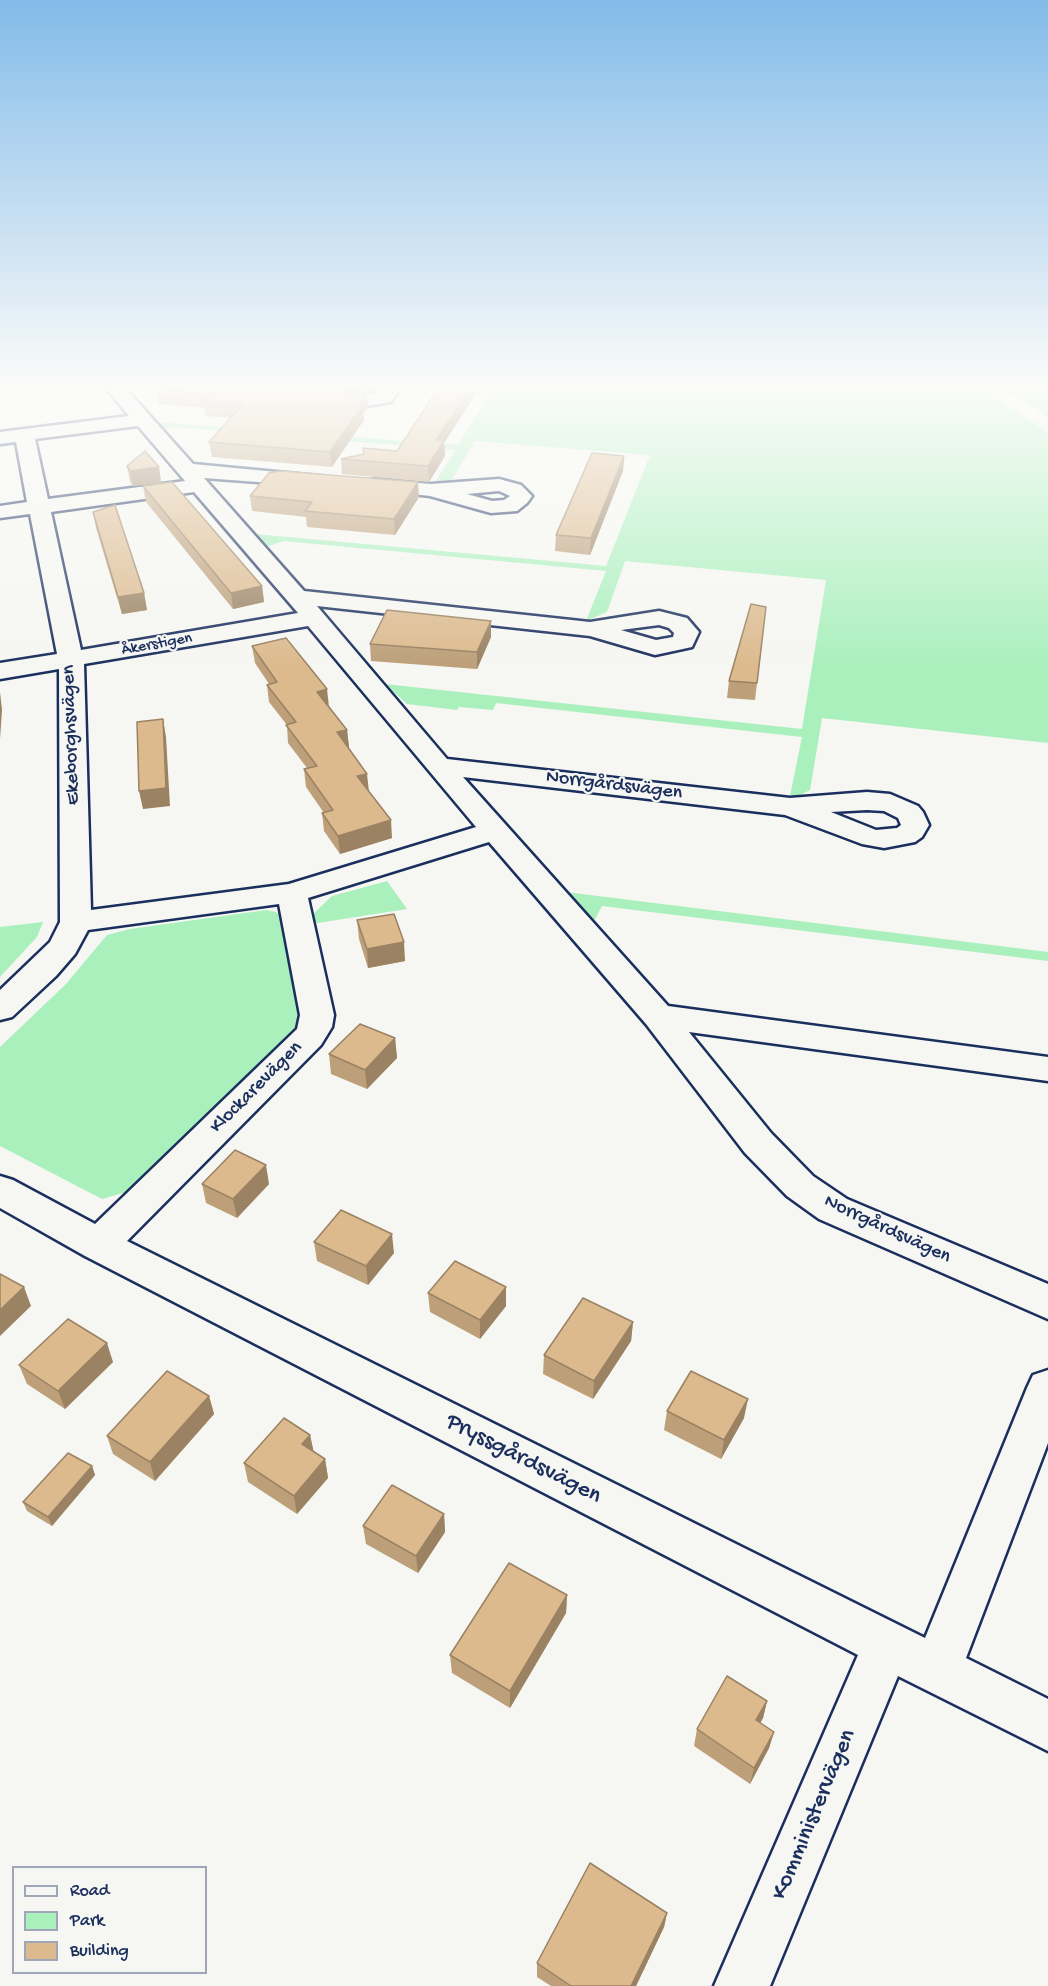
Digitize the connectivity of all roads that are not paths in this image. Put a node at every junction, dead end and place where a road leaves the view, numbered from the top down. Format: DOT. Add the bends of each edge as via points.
graph roads {
  1 [pos="34,482"];
  2 [pos="173,482"];
  3 [pos="195,482"];
  4 [pos="325,482"];
  5 [pos="337,482"];
  6 [pos="360,484"];
  7 [pos="431,490"];
  8 [pos="39,507"];
  9 [pos="0,512"];
  10 [pos="297,597"];
  11 [pos="313,618"];
  12 [pos="592,629"];
  13 [pos="70,661"];
  14 [pos="0,671"];
  15 [pos="438,766"];
  16 [pos="790,807"];
  17 [pos="495,831"];
  18 [pos="292,893"];
  19 [pos="76,922"];
  20 [pos="0,1009"];
  21 [pos="658,1016"];
  22 [pos="1048,1069"];
  23 [pos="0,1190"];
  24 [pos="99,1245"];
  25 [pos="1048,1302"];
  26 [pos="1048,1388"];
  27 [pos="888,1644"];
  28 [pos="937,1669"];
  29 [pos="1048,1726"];
  30 [pos="742,1986"];
  1 -- 8 [label="street, Ekeborghsvägen"];
  2 -- 8 [label="street"];
  3 -- 10 [label="street, Norrgårdsvägen"];
  4 -- 5 [label="street"];
  6 -- 7 [label="street"];
  8 -- 9 [label="street"];
  8 -- 13 [label="street, Ekeborghsvägen"];
  10 -- 11 [label="street, Norrgårdsvägen"];
  10 -- 12 [label="street"];
  11 -- 13 [label="street, Åkerstigen"];
  11 -- 15 [label="street, Norrgårdsvägen"];
  13 -- 14 [label="street, Åkerstigen"];
  13 -- 19 [label="street, Ekeborghsvägen"];
  15 -- 16 [label="street, Norrgårdsvägen"];
  15 -- 17 [label="street, Norrgårdsvägen"];
  17 -- 18 [label="street"];
  17 -- 21 [label="street, Norrgårdsvägen"];
  18 -- 19 [label="street"];
  18 -- 24 [label="street, Klockarevägen" via="317,1015 315,1027"];
  19 -- 20 [label="street, Ekeborghsvägen" via="51,961"];
  21 -- 22 [label="street"];
  21 -- 25 [label="street, Norrgårdsvägen" via="758,1143 800,1186 833,1209"];
  23 -- 24 [label="street, Pryssgårdsvägen"];
  24 -- 27 [label="street, Pryssgårdsvägen"];
  26 -- 28 [label="street"];
  27 -- 28 [label="street, Pryssgårdsvägen"];
  27 -- 30 [label="street, Komministervägen"];
  28 -- 29 [label="street, Pryssgårdsvägen"];
}
